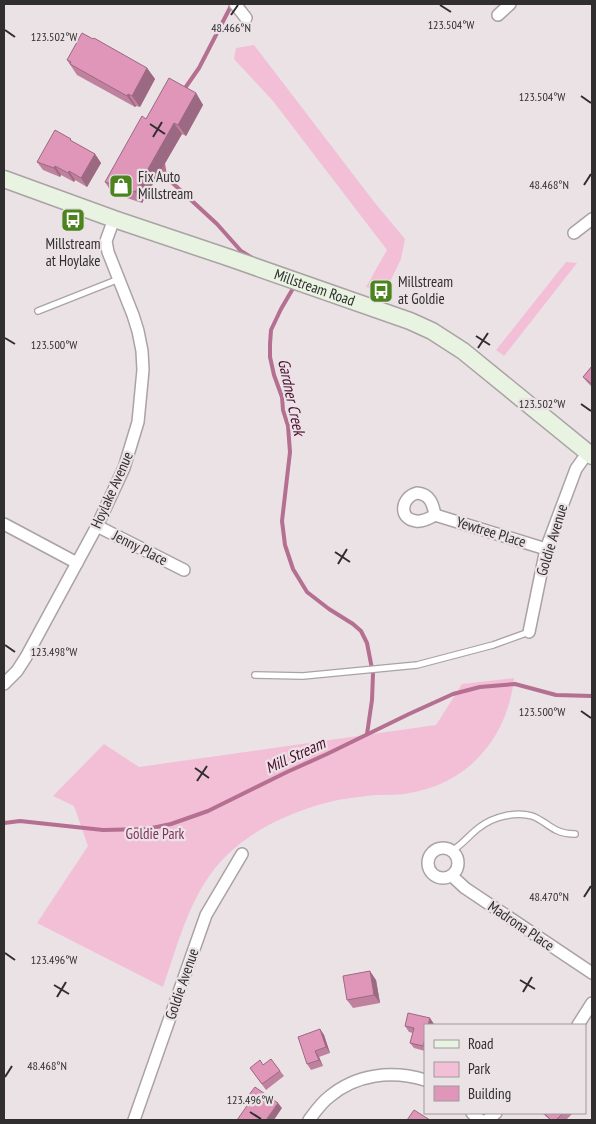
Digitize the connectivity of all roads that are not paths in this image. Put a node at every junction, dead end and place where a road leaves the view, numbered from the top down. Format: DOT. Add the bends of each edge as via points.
graph roads {
  1 [pos="235,4"];
  2 [pos="510,4"];
  3 [pos="498,15"];
  4 [pos="246,18"];
  5 [pos="4,180"];
  6 [pos="114,219"];
  7 [pos="592,219"];
  8 [pos="574,233"];
  9 [pos="119,279"];
  10 [pos="38,311"];
  11 [pos="590,454"];
  12 [pos="435,515"];
  13 [pos="4,524"];
  14 [pos="96,526"];
  15 [pos="546,550"];
  16 [pos="77,562"];
  17 [pos="184,570"];
  18 [pos="528,632"];
  19 [pos="255,675"];
  20 [pos="4,684"];
  21 [pos="575,834"];
  22 [pos="453,850"];
  23 [pos="242,854"];
  24 [pos="452,876"];
  25 [pos="592,974"];
  26 [pos="592,1003"];
  27 [pos="579,1024"];
  28 [pos="424,1080"];
  29 [pos="134,1120"];
  30 [pos="309,1120"];
  1 -- 4 [label="street"];
  2 -- 3 [label="street"];
  5 -- 6 [label="main road, Millstream Road"];
  6 -- 9 [label="street, Hoylake Avenue" via="106,241"];
  6 -- 11 [label="main road, Millstream Road" via="432,331 463,351"];
  7 -- 8 [label="street"];
  9 -- 10 [label="lane"];
  9 -- 14 [label="street, Hoylake Avenue" via="138,331 143,370 138,422 124,468"];
  11 -- 15 [label="street, Goldie Avenue" via="576,469"];
  12 -- 15 [label="street, Yewtree Place"];
  13 -- 16 [label="street"];
  14 -- 16 [label="street, Hoylake Avenue"];
  14 -- 17 [label="street, Jenny Place"];
  15 -- 18 [label="street, Goldie Avenue"];
  16 -- 20 [label="street, Hoylake Avenue" via="26,657"];
  18 -- 19 [label="lane" via="417,665 304,676"];
  21 -- 22 [label="lane" via="558,831 534,816 506,816 486,824"];
  22 -- 24 [label="street" via="459,863"];
  22 -- 24 [label="street, Madrona Place" via="438,848 428,859 431,873 438,878"];
  23 -- 29 [label="street, Goldie Avenue" via="206,914"];
  24 -- 25 [label="street, Madrona Place"];
  26 -- 27 [label="street"];
  28 -- 30 [label="street" via="396,1074 378,1075 351,1083 329,1097"];
}
